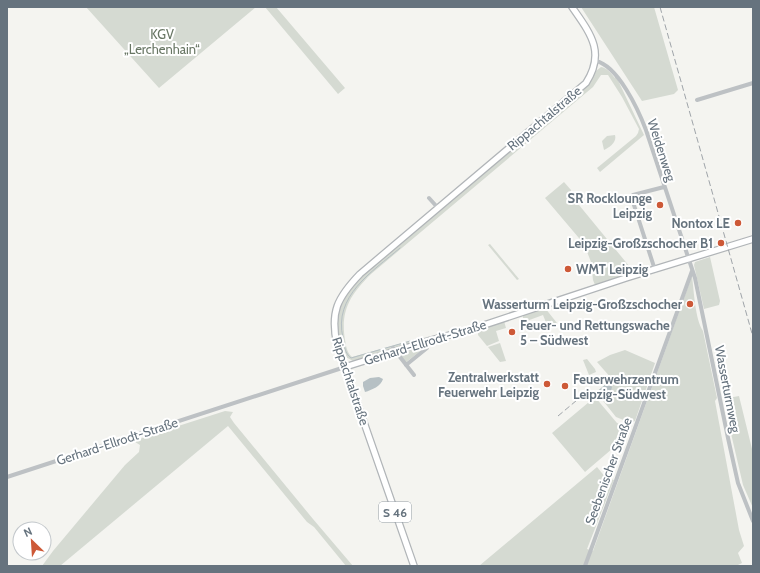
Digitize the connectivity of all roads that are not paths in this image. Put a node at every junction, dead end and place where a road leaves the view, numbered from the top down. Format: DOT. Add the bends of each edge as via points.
graph roads {
  1 [pos="572,7"];
  2 [pos="596,60"];
  3 [pos="753,83"];
  4 [pos="697,100"];
  5 [pos="664,187"];
  6 [pos="429,198"];
  7 [pos="438,208"];
  8 [pos="753,239"];
  9 [pos="688,259"];
  10 [pos="655,270"];
  11 [pos="692,271"];
  12 [pos="425,342"];
  13 [pos="394,350"];
  14 [pos="406,365"];
  15 [pos="344,367"];
  16 [pos="414,375"];
  17 [pos="7,477"];
  18 [pos="753,521"];
  19 [pos="414,566"];
  20 [pos="585,566"];
  1 -- 2 [label="main road" via="593,40"];
  2 -- 5 [label="street, Weidenweg" via="615,74 638,111"];
  2 -- 7 [label="main road, Rippachtalstraße" via="590,76 578,90"];
  3 -- 4 [label="street"];
  5 -- 9 [label="street, Weidenweg"];
  5 -- 10 [label="street" via="638,193 632,199"];
  6 -- 7 [label="street"];
  7 -- 15 [label="main road, Rippachtalstraße" via="360,274 342,294 334,320 337,344"];
  8 -- 9 [label="main road, Gerhard-Ellrodt-Straße"];
  9 -- 10 [label="main road, Gerhard-Ellrodt-Straße"];
  9 -- 11 [label="street, Wasserturmweg"];
  10 -- 12 [label="main road, Gerhard-Ellrodt-Straße"];
  11 -- 18 [label="street, Wasserturmweg" via="738,483"];
  11 -- 20 [label="street, Seebenischer Straße"];
  12 -- 13 [label="main road, Gerhard-Ellrodt-Straße"];
  12 -- 14 [label="street" via="426,348"];
  13 -- 14 [label="street"];
  13 -- 15 [label="main road, Gerhard-Ellrodt-Straße"];
  14 -- 16 [label="street"];
  15 -- 17 [label="street, Gerhard-Ellrodt-Straße"];
  15 -- 19 [label="main road, Rippachtalstraße / S 46"];
}
